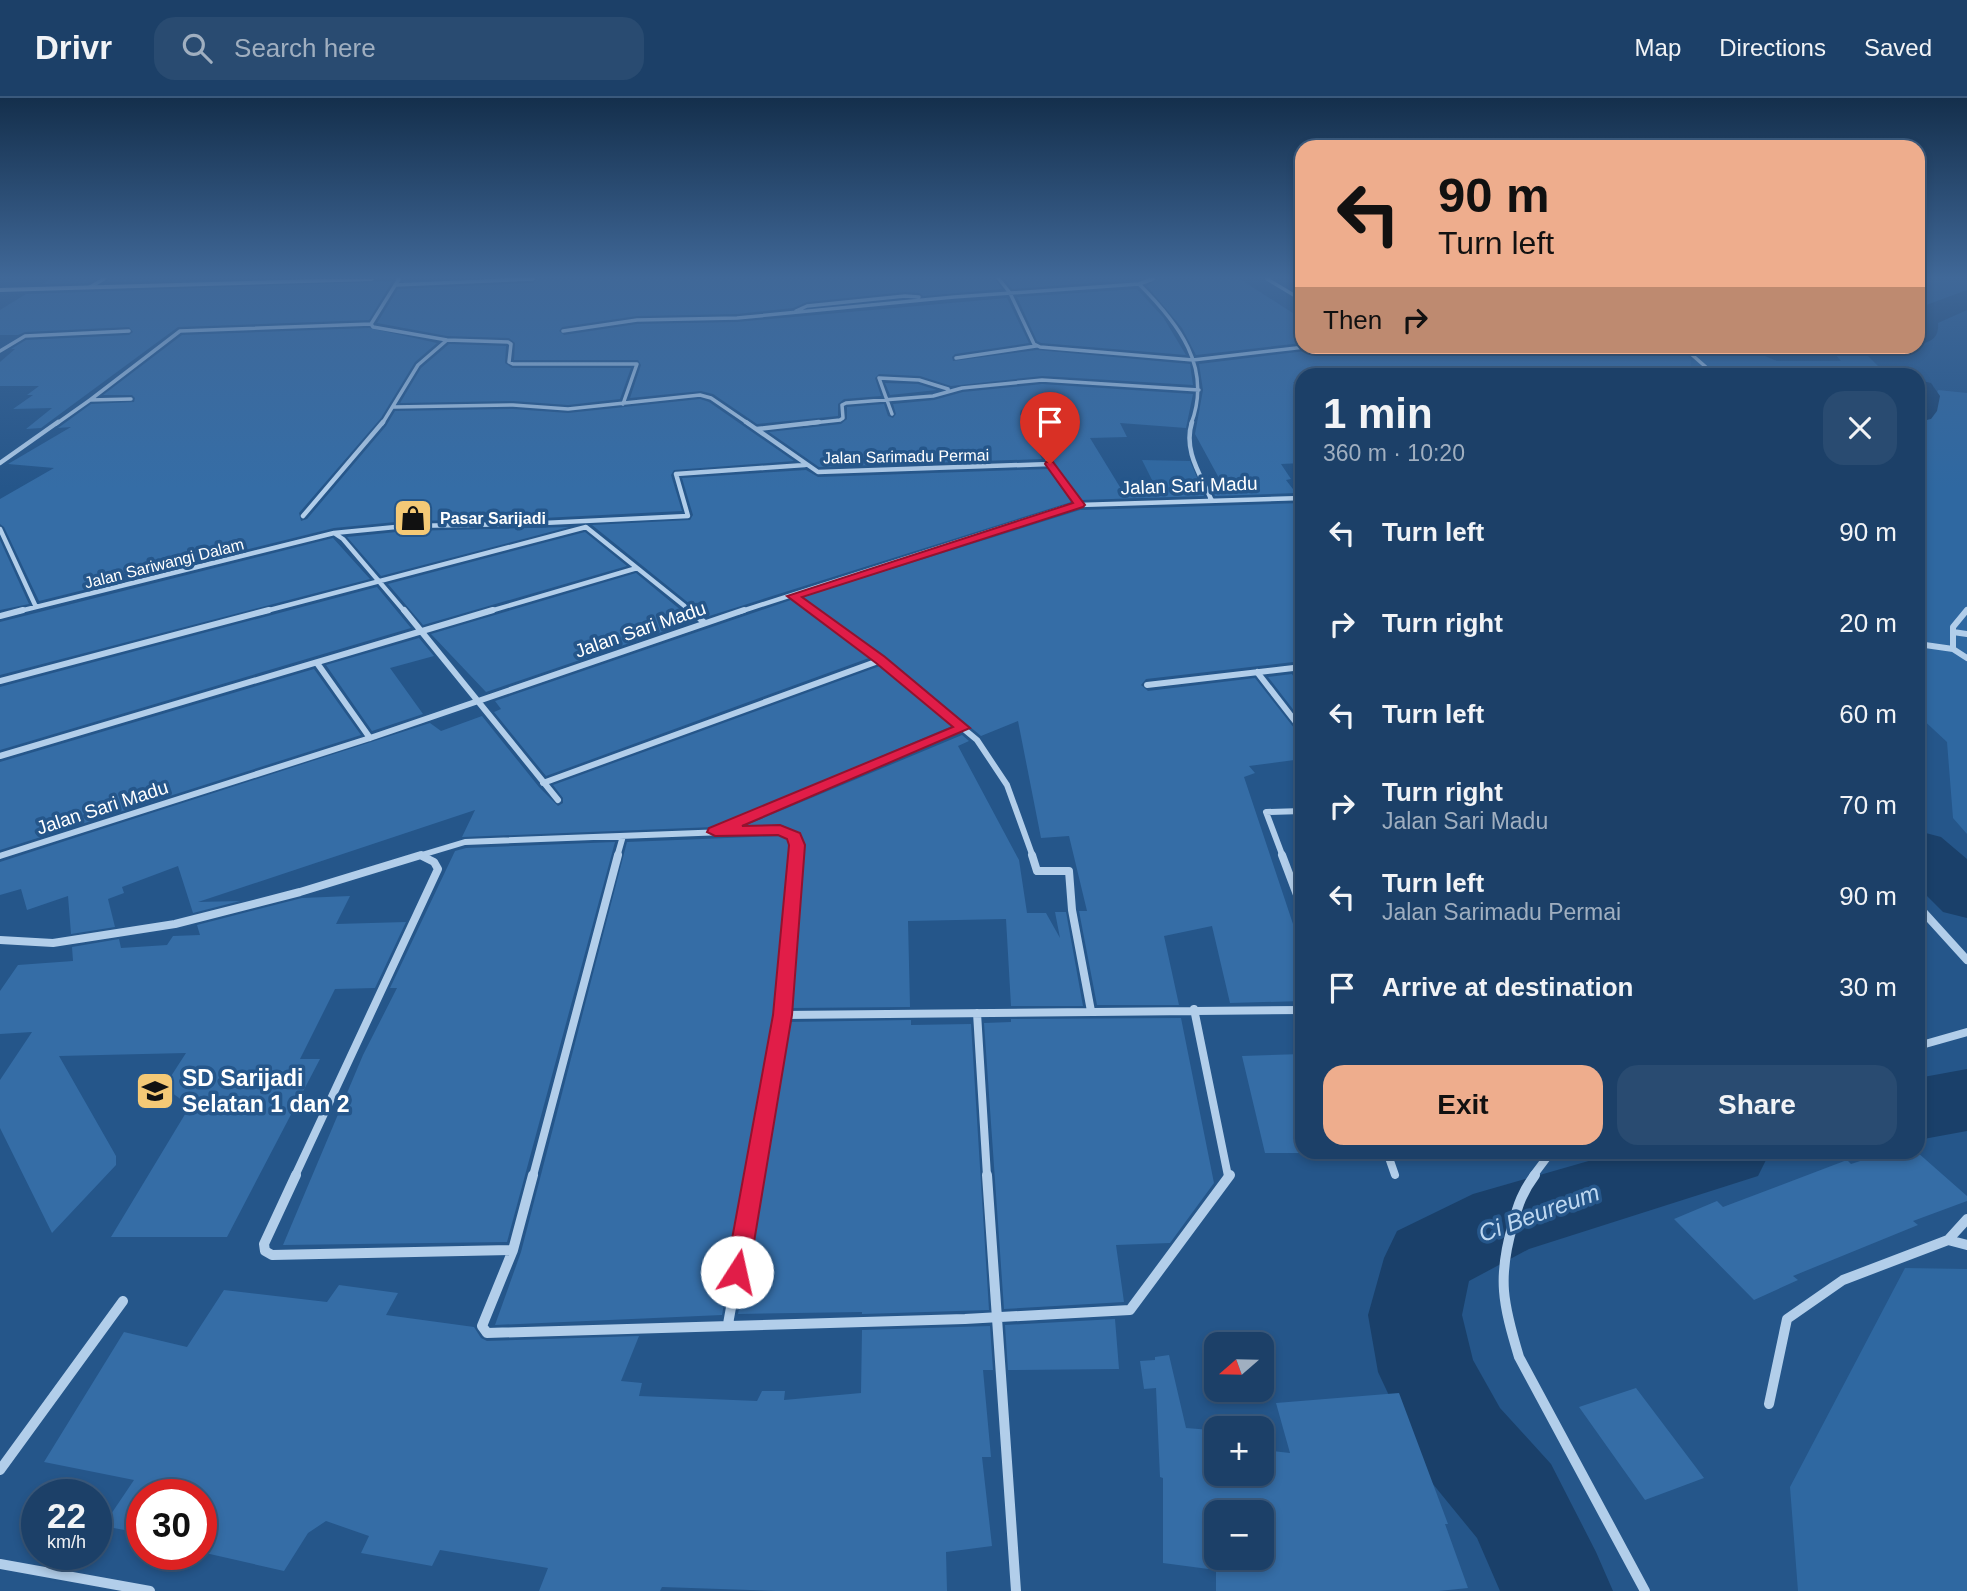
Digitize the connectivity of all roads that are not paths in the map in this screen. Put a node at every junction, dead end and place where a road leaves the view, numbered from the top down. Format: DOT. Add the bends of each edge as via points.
graph roads {
  1 [pos="156,349"];
  2 [pos="437,349"];
  3 [pos="510,349"];
  4 [pos="1018,349"];
  5 [pos="1066,349"];
  6 [pos="1187,349"];
  7 [pos="1291,349"];
  8 [pos="1691,354"];
  9 [pos="956,358"];
  10 [pos="1193,360"];
  11 [pos="1707,368"];
  12 [pos="952,389"];
  13 [pos="1199,390"];
  14 [pos="131,399"];
  15 [pos="90,400"];
  16 [pos="886,400"];
  17 [pos="623,404"];
  18 [pos="394,407"];
  19 [pos="1024,412"];
  20 [pos="892,414"];
  21 [pos="757,429"];
  22 [pos="0,463"];
  23 [pos="1050,464"];
  24 [pos="805,465"];
  25 [pos="1295,498"];
  26 [pos="1211,499"];
  27 [pos="1079,505"];
  28 [pos="303,516"];
  29 [pos="0,529"];
  30 [pos="334,533"];
  31 [pos="637,568"];
  32 [pos="379,580"];
  33 [pos="793,596"];
  34 [pos="36,607"];
  35 [pos="1967,610"];
  36 [pos="0,616"];
  37 [pos="705,623"];
  38 [pos="422,632"];
  39 [pos="1953,632"];
  40 [pos="1967,634"];
  41 [pos="1925,645"];
  42 [pos="1952,649"];
  43 [pos="1967,659"];
  44 [pos="881,660"];
  45 [pos="317,663"];
  46 [pos="1295,668"];
  47 [pos="1257,671"];
  48 [pos="0,681"];
  49 [pos="1147,685"];
  50 [pos="477,702"];
  51 [pos="1295,721"];
  52 [pos="963,728"];
  53 [pos="370,738"];
  54 [pos="0,756"];
  55 [pos="543,783"];
  56 [pos="558,800"];
  57 [pos="1295,811"];
  58 [pos="715,832"];
  59 [pos="623,836"];
  60 [pos="0,856"];
  61 [pos="422,856"];
  62 [pos="1295,889"];
  63 [pos="1925,914"];
  64 [pos="0,940"];
  65 [pos="1967,960"];
  66 [pos="1194,1009"];
  67 [pos="1295,1010"];
  68 [pos="1091,1011"];
  69 [pos="977,1013"];
  70 [pos="783,1015"];
  71 [pos="1967,1032"];
  72 [pos="1925,1044"];
  73 [pos="1389,1159"];
  74 [pos="1546,1159"];
  75 [pos="1395,1175"];
  76 [pos="1967,1219"];
  77 [pos="1948,1240"];
  78 [pos="1967,1245"];
  79 [pos="513,1250"];
  80 [pos="123,1301"];
  81 [pos="995,1317"];
  82 [pos="728,1324"];
  83 [pos="1769,1404"];
  84 [pos="0,1469"];
  85 [pos="0,1564"];
  86 [pos="150,1591"];
  87 [pos="1016,1591"];
  88 [pos="1645,1591"];
  1 -- 15 [label="street"];
  2 -- 18 [label="street" via="418,365"];
  3 -- 17 [label="street" via="513,364 637,364"];
  4 -- 9 [label="street"];
  5 -- 10 [label="street"];
  6 -- 10 [label="street"];
  7 -- 10 [label="street"];
  8 -- 11 [label="street"];
  10 -- 13 [label="street"];
  12 -- 13 [label="street" via="1042,380"];
  12 -- 16 [label="street" via="933,397"];
  12 -- 16 [label="street" via="919,380 878,378"];
  13 -- 26 [label="street" via="1195,415 1188,425 1189,448"];
  14 -- 15 [label="street"];
  15 -- 22 [label="street"];
  16 -- 20 [label="street"];
  16 -- 21 [label="street" via="842,404 840,421"];
  17 -- 18 [label="street" via="568,409"];
  17 -- 21 [label="street" via="707,397"];
  18 -- 28 [label="street"];
  19 -- 23 [label="street"];
  21 -- 24 [label="street"];
  23 -- 24 [label="street, Jalan Sarimadu Permai" via="832,474"];
  23 -- 27 [label="street"];
  24 -- 30 [label="street, Jalan Sariwangi Dalam" via="676,474 688,516 406,526"];
  25 -- 26 [label="street, Jalan Sari Madu"];
  26 -- 27 [label="street, Jalan Sari Madu"];
  27 -- 33 [label="street, Jalan Sari Madu"];
  29 -- 34 [label="street"];
  30 -- 32 [label="street"];
  30 -- 34 [label="street, Jalan Sariwangi Dalam"];
  31 -- 32 [label="street" via="586,527"];
  31 -- 37 [label="street"];
  31 -- 38 [label="street"];
  32 -- 38 [label="street"];
  32 -- 48 [label="street"];
  33 -- 37 [label="street, Jalan Sari Madu"];
  33 -- 44 [label="street"];
  34 -- 36 [label="street, Jalan Sariwangi Dalam"];
  35 -- 39 [label="street"];
  37 -- 50 [label="street, Jalan Sari Madu"];
  38 -- 45 [label="street"];
  38 -- 50 [label="street"];
  39 -- 40 [label="street"];
  39 -- 42 [label="street"];
  41 -- 42 [label="street"];
  42 -- 43 [label="street"];
  44 -- 52 [label="street"];
  44 -- 55 [label="street"];
  45 -- 53 [label="street"];
  45 -- 54 [label="street"];
  46 -- 47 [label="street"];
  47 -- 49 [label="street"];
  47 -- 51 [label="street"];
  50 -- 53 [label="street, Jalan Sari Madu"];
  50 -- 55 [label="street"];
  52 -- 58 [label="street"];
  52 -- 68 [label="street" via="990,754 1014,802 1037,871 1069,871"];
  53 -- 60 [label="street, Jalan Sari Madu"];
  55 -- 56 [label="street"];
  57 -- 62 [label="street" via="1266,812"];
  58 -- 59 [label="street"];
  58 -- 70 [label="street" via="780,830 794,836 797,845"];
  59 -- 61 [label="street" via="465,842"];
  59 -- 79 [label="street"];
  61 -- 64 [label="street" via="175,924 53,943"];
  61 -- 79 [label="street" via="439,869 264,1244 265,1251 272,1255"];
  63 -- 65 [label="street"];
  66 -- 67 [label="street"];
  66 -- 68 [label="street"];
  66 -- 81 [label="street" via="1230,1174 1130,1310"];
  68 -- 69 [label="street"];
  69 -- 70 [label="street"];
  69 -- 81 [label="street"];
  70 -- 82 [label="street"];
  71 -- 72 [label="street"];
  73 -- 75 [label="street"];
  74 -- 88 [label="street" via="1521,1193 1503,1258 1507,1318 1519,1357"];
  76 -- 77 [label="street"];
  77 -- 78 [label="street"];
  77 -- 83 [label="street" via="1843,1280 1787,1320"];
  79 -- 82 [label="street" via="482,1326 487,1332"];
  80 -- 84 [label="street"];
  81 -- 82 [label="street"];
  81 -- 87 [label="street"];
  85 -- 86 [label="street"];
}
